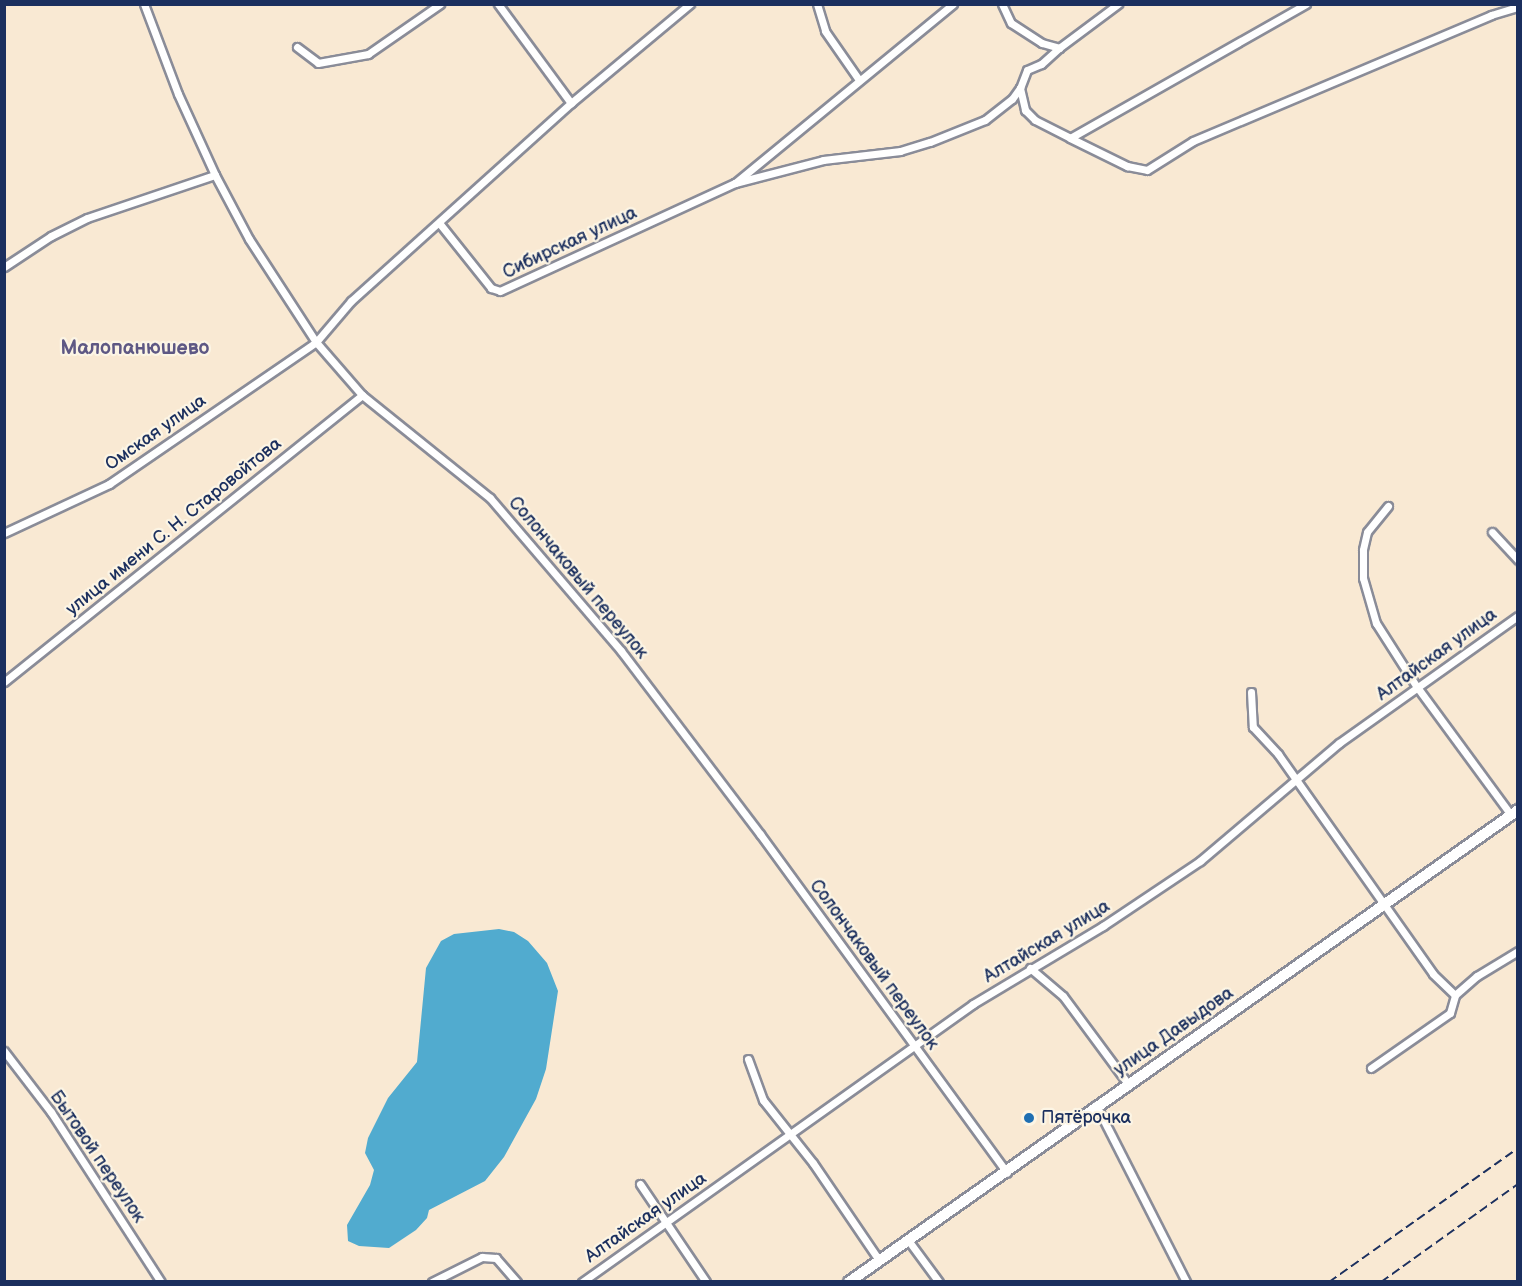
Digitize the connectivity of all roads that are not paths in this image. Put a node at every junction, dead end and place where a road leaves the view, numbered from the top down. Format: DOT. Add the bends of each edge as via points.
graph roads {
  1 [pos="144,4"];
  2 [pos="440,4"];
  3 [pos="498,4"];
  4 [pos="690,4"];
  5 [pos="817,4"];
  6 [pos="952,4"];
  7 [pos="1002,4"];
  8 [pos="1118,4"];
  9 [pos="1306,4"];
  10 [pos="1518,7"];
  11 [pos="297,47"];
  12 [pos="1059,48"];
  13 [pos="859,80"];
  14 [pos="1020,88"];
  15 [pos="571,102"];
  16 [pos="1071,138"];
  17 [pos="215,175"];
  18 [pos="735,183"];
  19 [pos="440,224"];
  20 [pos="4,267"];
  21 [pos="316,342"];
  22 [pos="362,395"];
  23 [pos="1388,506"];
  24 [pos="1492,532"];
  25 [pos="4,533"];
  26 [pos="1518,560"];
  27 [pos="1518,616"];
  28 [pos="4,682"];
  29 [pos="1417,687"];
  30 [pos="1251,692"];
  31 [pos="1297,781"];
  32 [pos="1514,813"];
  33 [pos="1384,905"];
  34 [pos="1518,951"];
  35 [pos="1030,968"];
  36 [pos="1455,995"];
  37 [pos="916,1046"];
  38 [pos="4,1051"];
  39 [pos="748,1059"];
  40 [pos="1371,1068"];
  41 [pos="1128,1084"];
  42 [pos="1096,1105"];
  43 [pos="788,1135"];
  44 [pos="1007,1173"];
  45 [pos="640,1185"];
  46 [pos="666,1223"];
  47 [pos="908,1240"];
  48 [pos="879,1260"];
  49 [pos="161,1281"];
  50 [pos="432,1281"];
  51 [pos="517,1281"];
  52 [pos="582,1281"];
  53 [pos="706,1281"];
  54 [pos="849,1281"];
  55 [pos="939,1281"];
  56 [pos="1186,1281"];
  1 -- 17 [label="street, Солончаковый переулок" via="178,94"];
  2 -- 11 [label="street" via="368,54 318,63"];
  3 -- 15 [label="street"];
  4 -- 15 [label="street"];
  5 -- 13 [label="street" via="825,31"];
  6 -- 13 [label="street, Сибирская улица"];
  7 -- 12 [label="street" via="1011,23 1042,43"];
  8 -- 12 [label="street, Сибирская улица"];
  9 -- 16 [label="street"];
  10 -- 16 [label="street" via="1193,141 1147,170 1127,166"];
  12 -- 14 [label="street, Сибирская улица" via="1027,70"];
  13 -- 18 [label="street, Сибирская улица"];
  14 -- 16 [label="street" via="1025,110 1035,120"];
  14 -- 18 [label="street, Сибирская улица" via="985,120 930,142 900,151 823,160"];
  15 -- 19 [label="street"];
  17 -- 20 [label="street" via="87,218"];
  17 -- 21 [label="street, Солончаковый переулок" via="249,239"];
  18 -- 19 [label="street, Сибирская улица" via="500,291 491,288"];
  19 -- 21 [label="street" via="351,301"];
  21 -- 22 [label="street, Солончаковый переулок"];
  21 -- 25 [label="street, Омская улица" via="109,484"];
  22 -- 28 [label="street, улица имени С. Н. Старовойтова"];
  22 -- 37 [label="street, Солончаковый переулок" via="490,498 544,561 684,733"];
  23 -- 29 [label="street" via="1367,532 1362,578 1376,623"];
  24 -- 26 [label="street"];
  27 -- 29 [label="street, Алтайская улица"];
  29 -- 31 [label="street, Алтайская улица" via="1339,743"];
  29 -- 32 [label="street"];
  30 -- 31 [label="street" via="1253,727"];
  31 -- 33 [label="street"];
  31 -- 35 [label="street, Алтайская улица" via="1200,861 1103,926"];
  32 -- 33 [label="main road, улица Давыдова"];
  33 -- 36 [label="street" via="1433,974"];
  33 -- 41 [label="main road, улица Давыдова"];
  34 -- 36 [label="street"];
  35 -- 37 [label="street, Алтайская улица"];
  35 -- 41 [label="street" via="1063,996"];
  36 -- 40 [label="street" via="1450,1013"];
  37 -- 43 [label="street, Алтайская улица"];
  37 -- 44 [label="street, Солончаковый переулок"];
  38 -- 49 [label="street, Бытовой переулок" via="51,1112"];
  39 -- 43 [label="street" via="763,1100"];
  41 -- 42 [label="main road, улица Давыдова"];
  42 -- 44 [label="main road, улица Давыдова"];
  42 -- 56 [label="street" via="1125,1155"];
  43 -- 46 [label="street, Алтайская улица"];
  43 -- 48 [label="street" via="813,1163"];
  44 -- 47 [label="main road, улица Давыдова"];
  45 -- 46 [label="street"];
  46 -- 52 [label="street, Алтайская улица"];
  46 -- 53 [label="street"];
  47 -- 48 [label="main road, улица Давыдова"];
  47 -- 55 [label="street"];
  48 -- 54 [label="main road, улица Давыдова"];
  50 -- 51 [label="street" via="482,1257 496,1258"];
}
